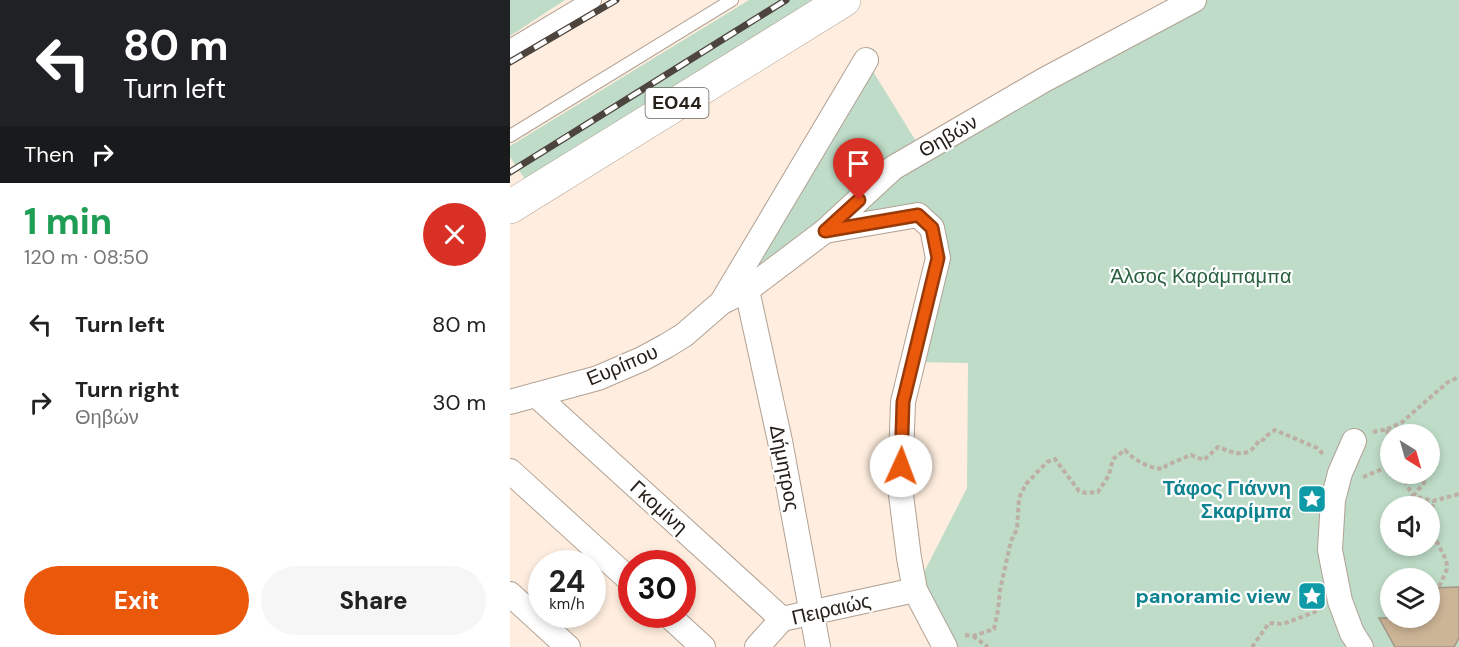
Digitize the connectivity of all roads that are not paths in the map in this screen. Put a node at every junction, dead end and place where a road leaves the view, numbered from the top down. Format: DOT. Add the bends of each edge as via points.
graph roads {
  1 [pos="592,0"];
  2 [pos="732,0"];
  3 [pos="844,0"];
  4 [pos="1194,0"];
  5 [pos="510,49"];
  6 [pos="866,60"];
  7 [pos="510,136"];
  8 [pos="510,207"];
  9 [pos="825,231"];
  10 [pos="747,290"];
  11 [pos="722,302"];
  12 [pos="536,396"];
  13 [pos="510,402"];
  14 [pos="1354,441"];
  15 [pos="510,471"];
  16 [pos="618,569"];
  17 [pos="915,590"];
  18 [pos="510,594"];
  19 [pos="811,612"];
  20 [pos="782,619"];
  21 [pos="682,628"];
  22 [pos="943,644"];
  23 [pos="568,647"];
  24 [pos="703,647"];
  25 [pos="756,647"];
  26 [pos="818,647"];
  27 [pos="1361,647"];
  1 -- 5 [label="street"];
  2 -- 7 [label="lane"];
  3 -- 8 [label="main road, ΕΟ44"];
  4 -- 9 [label="street, Θηβών" via="1044,80 894,168"];
  6 -- 11 [label="street"];
  9 -- 10 [label="street, Θηβών"];
  9 -- 17 [label="street" via="918,215 932,228 938,258 903,402 900,487"];
  10 -- 11 [label="street, Θηβών"];
  10 -- 19 [label="street, Δήμητρος"];
  11 -- 12 [label="street, Ευρίπου" via="684,335 642,359 598,378"];
  12 -- 13 [label="street, Ευρίπου"];
  12 -- 20 [label="street, Γκομίνη"];
  14 -- 27 [label="street" via="1351,475 1333,500 1330,550 1340,601"];
  15 -- 16 [label="street"];
  17 -- 19 [label="street, Πειραιώς"];
  17 -- 22 [label="street"];
  18 -- 23 [label="street"];
  19 -- 20 [label="street, Πειραιώς"];
  19 -- 26 [label="street, Δήμητρος"];
  20 -- 25 [label="street, Πειραιώς"];
  21 -- 24 [label="street"];
}
